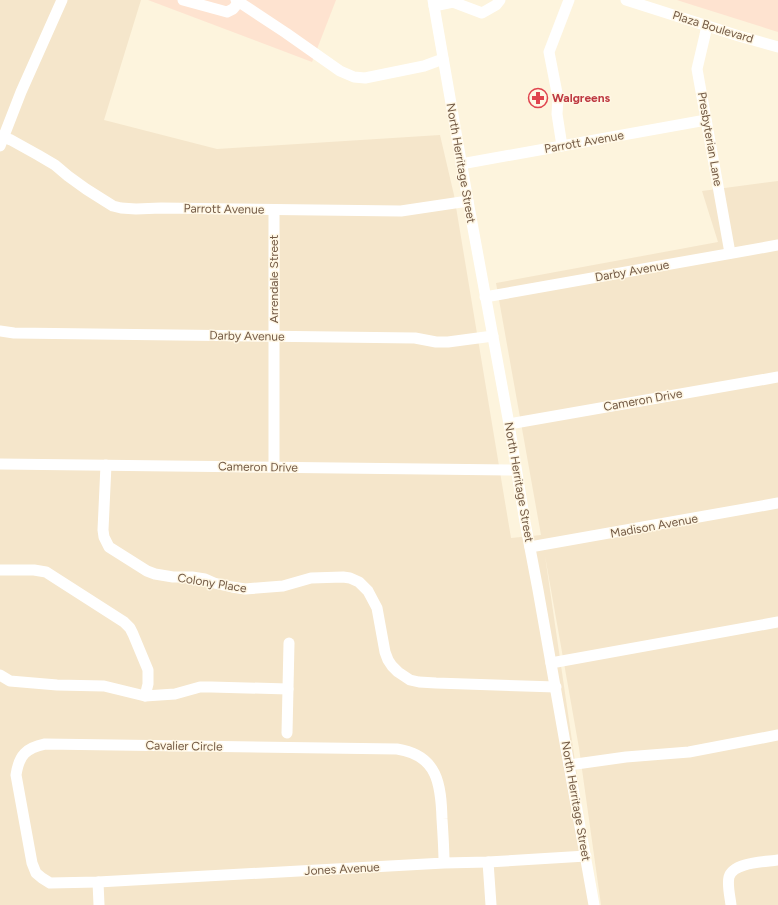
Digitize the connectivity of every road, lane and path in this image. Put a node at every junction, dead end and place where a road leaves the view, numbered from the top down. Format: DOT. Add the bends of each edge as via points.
graph roads {
  1 [pos="62,0"];
  2 [pos="183,0"];
  3 [pos="500,0"];
  4 [pos="568,0"];
  5 [pos="626,0"];
  6 [pos="237,1"];
  7 [pos="453,1"];
  8 [pos="433,3"];
  9 [pos="707,26"];
  10 [pos="778,47"];
  11 [pos="443,59"];
  12 [pos="706,120"];
  13 [pos="1,140"];
  14 [pos="562,146"];
  15 [pos="461,164"];
  16 [pos="468,201"];
  17 [pos="274,210"];
  18 [pos="778,245"];
  19 [pos="730,253"];
  20 [pos="485,297"];
  21 [pos="0,331"];
  22 [pos="274,336"];
  23 [pos="493,336"];
  24 [pos="778,377"];
  25 [pos="509,424"];
  26 [pos="0,464"];
  27 [pos="106,465"];
  28 [pos="274,467"];
  29 [pos="516,470"];
  30 [pos="778,503"];
  31 [pos="530,547"];
  32 [pos="0,570"];
  33 [pos="778,622"];
  34 [pos="289,644"];
  35 [pos="552,663"];
  36 [pos="0,675"];
  37 [pos="556,687"];
  38 [pos="288,689"];
  39 [pos="145,696"];
  40 [pos="287,733"];
  41 [pos="778,735"];
  42 [pos="569,765"];
  43 [pos="586,856"];
  44 [pos="778,860"];
  45 [pos="488,862"];
  46 [pos="444,863"];
  47 [pos="98,882"];
  48 [pos="99,905"];
  49 [pos="491,905"];
  50 [pos="594,905"];
  51 [pos="731,905"];
  1 -- 13 [label="street"];
  2 -- 6 [label="street" via="227,12 233,9"];
  3 -- 7 [label="street" via="482,13"];
  4 -- 14 [label="street" via="549,52 558,98 557,114"];
  5 -- 9 [label="street, Plaza Boulevard"];
  6 -- 11 [label="street" via="340,71 354,77 365,78 417,68"];
  7 -- 8 [label="street"];
  8 -- 11 [label="street, North Herritage Street"];
  9 -- 10 [label="street, Plaza Boulevard"];
  9 -- 12 [label="street, Presbyterian Lane" via="697,69"];
  11 -- 15 [label="street, North Herritage Street"];
  12 -- 14 [label="street, Parrott Avenue"];
  12 -- 19 [label="street, Presbyterian Lane"];
  13 -- 17 [label="street, Parrott Avenue" via="11,140 55,165 113,206 136,209"];
  14 -- 15 [label="street, Parrott Avenue"];
  15 -- 16 [label="street, North Herritage Street"];
  16 -- 17 [label="street, Parrott Avenue" via="401,211"];
  16 -- 20 [label="street, North Herritage Street"];
  17 -- 22 [label="street, Arrendale Street"];
  18 -- 19 [label="street, Darby Avenue"];
  19 -- 20 [label="street, Darby Avenue"];
  20 -- 23 [label="street, North Herritage Street"];
  21 -- 22 [label="street, Darby Avenue"];
  22 -- 23 [label="street, Darby Avenue" via="415,338 436,342"];
  22 -- 28 [label="street, Arrendale Street"];
  23 -- 25 [label="street, North Herritage Street"];
  24 -- 25 [label="street, Cameron Drive"];
  25 -- 29 [label="street, North Herritage Street"];
  26 -- 27 [label="street, Cameron Drive"];
  27 -- 28 [label="street, Cameron Drive"];
  27 -- 37 [label="street, Colony Place" via="104,537 109,547 147,571 163,576 205,579 245,589 283,586 311,578 350,578 364,586 373,599 388,660 398,672 410,680"];
  28 -- 29 [label="street, Cameron Drive"];
  29 -- 31 [label="street, North Herritage Street"];
  30 -- 31 [label="street, Madison Avenue"];
  31 -- 35 [label="street, North Herritage Street"];
  32 -- 39 [label="street" via="46,572 124,622 133,634 148,670"];
  33 -- 35 [label="street"];
  34 -- 38 [label="street"];
  35 -- 37 [label="street, North Herritage Street"];
  36 -- 39 [label="street" via="10,681 104,686"];
  37 -- 42 [label="street, North Herritage Street"];
  38 -- 39 [label="street" via="211,687 175,694"];
  38 -- 40 [label="street"];
  41 -- 42 [label="street" via="689,752"];
  42 -- 43 [label="street, North Herritage Street"];
  43 -- 45 [label="street, Jones Avenue"];
  43 -- 50 [label="street, North Herritage Street"];
  44 -- 51 [label="street" via="747,864 733,870 728,882"];
  45 -- 46 [label="street, Jones Avenue"];
  45 -- 49 [label="street"];
  46 -- 47 [label="street, Jones Avenue"];
  46 -- 47 [label="street, Cavalier Circle" via="442,798 438,781 428,763 405,750 45,744 28,750 23,754 16,775 36,873 50,883"];
  47 -- 48 [label="street"];
}
